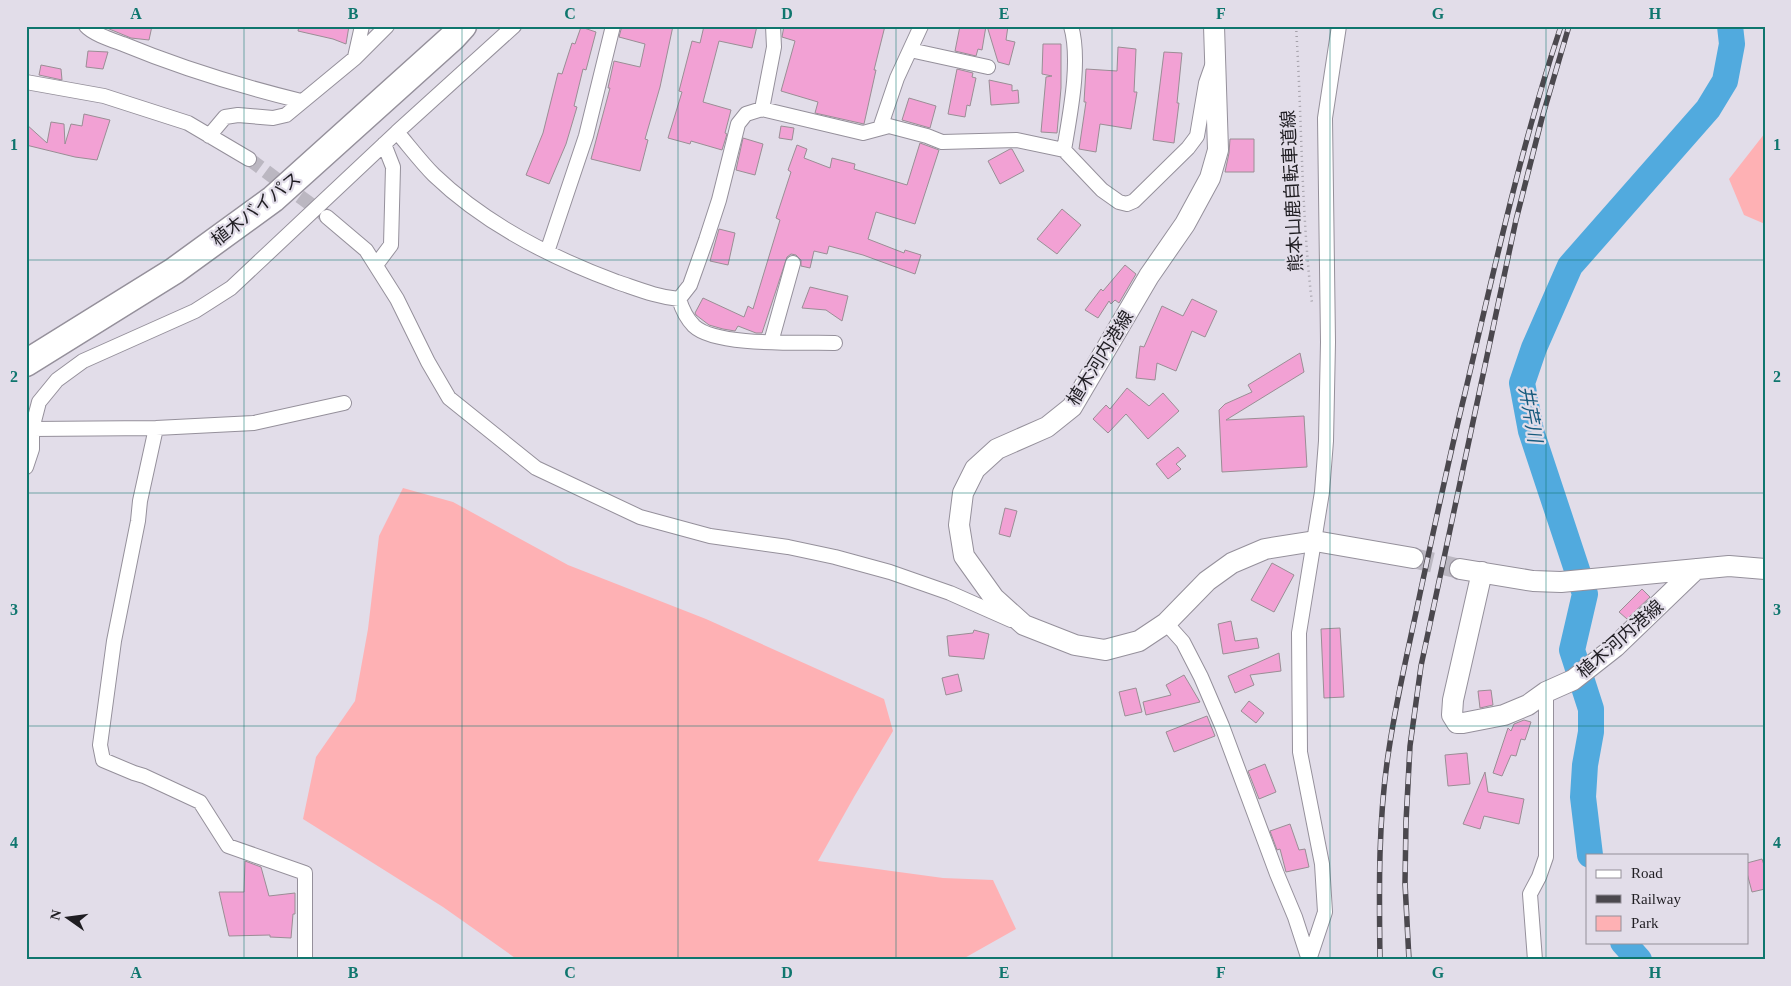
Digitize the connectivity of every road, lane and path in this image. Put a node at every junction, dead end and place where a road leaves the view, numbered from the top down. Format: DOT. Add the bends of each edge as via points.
graph roads {
  1 [pos="362,26"];
  2 [pos="387,26"];
  3 [pos="463,26"];
  4 [pos="514,26"];
  5 [pos="613,26"];
  6 [pos="773,26"];
  7 [pos="921,26"];
  8 [pos="1071,26"];
  9 [pos="1214,26"];
  10 [pos="1296,26"];
  11 [pos="1338,26"];
  12 [pos="85,27"];
  13 [pos="910,50"];
  14 [pos="1216,56"];
  15 [pos="355,58"];
  16 [pos="988,67"];
  17 [pos="26,82"];
  18 [pos="301,101"];
  19 [pos="762,109"];
  20 [pos="880,128"];
  21 [pos="397,132"];
  22 [pos="209,136"];
  23 [pos="384,144"];
  24 [pos="1064,150"];
  25 [pos="249,159"];
  26 [pos="327,217"];
  27 [pos="546,252"];
  28 [pos="793,263"];
  29 [pos="376,265"];
  30 [pos="679,299"];
  31 [pos="1312,307"];
  32 [pos="771,342"];
  33 [pos="835,342"];
  34 [pos="26,363"];
  35 [pos="344,403"];
  36 [pos="32,428"];
  37 [pos="156,428"];
  38 [pos="26,467"];
  39 [pos="1315,541"];
  40 [pos="1413,558"];
  41 [pos="1460,569"];
  42 [pos="1696,569"];
  43 [pos="1765,569"];
  44 [pos="1482,572"];
  45 [pos="1166,623"];
  46 [pos="1024,625"];
  47 [pos="1546,692"];
  48 [pos="305,960"];
  49 [pos="1535,960"];
  1 -- 15 [label="street"];
  2 -- 15 [label="street"];
  3 -- 34 [label="highway, 植木バイパス" via="273,199 174,271"];
  4 -- 21 [label="street"];
  5 -- 27 [label="street" via="586,136"];
  6 -- 19 [label="street" via="774,47"];
  7 -- 13 [label="street"];
  8 -- 24 [label="street" via="1074,38 1073,95"];
  9 -- 14 [label="main road, 植木河内港線"];
  10 -- 31 [label="path, 熊本山鹿自転車道線"];
  11 -- 39 [label="street" via="1325,118 1326,431"];
  12 -- 18 [label="street" via="196,71"];
  13 -- 16 [label="street"];
  13 -- 20 [label="street"];
  14 -- 24 [label="street" via="1206,83 1197,136 1134,200 1127,204 1119,202 1102,190"];
  14 -- 46 [label="main road, 植木河内港線" via="1218,150 1210,178 1184,224 1149,276 1072,407 1047,427 997,448 975,469 963,493 958,525 964,556 994,598"];
  15 -- 18 [label="street"];
  17 -- 22 [label="street" via="104,96 188,123"];
  18 -- 22 [label="street" via="286,115 273,118 225,117"];
  19 -- 20 [label="street" via="863,133"];
  19 -- 30 [label="street" via="746,114 738,124 706,240 690,285"];
  20 -- 24 [label="street" via="889,126 942,142 1017,140"];
  21 -- 23 [label="street"];
  21 -- 27 [label="street" via="434,174 459,196"];
  22 -- 25 [label="street"];
  23 -- 29 [label="street" via="393,167 391,245"];
  23 -- 36 [label="street" via="231,288 195,311 83,361 57,380 39,402"];
  26 -- 29 [label="street" via="366,250"];
  27 -- 30 [label="street" via="589,272 663,297"];
  28 -- 32 [label="street"];
  29 -- 46 [label="street" via="397,298 449,398 536,468 640,517 710,536 797,549 890,572 950,593"];
  30 -- 32 [label="street" via="683,312 694,326 708,334"];
  32 -- 33 [label="street"];
  35 -- 37 [label="street" via="254,423"];
  36 -- 37 [label="street"];
  36 -- 38 [label="street" via="32,449"];
  37 -- 48 [label="street" via="114,641 100,744 103,760 200,802 228,846 306,873"];
  39 -- 40 [label="main road, 植木河内港線"];
  39 -- 45 [label="main road, 植木河内港線" via="1265,549 1232,563 1207,581"];
  39 -- 45 [label="street" via="1299,633 1300,752 1322,864 1324,912 1309,960 1222,726 1183,642"];
  41 -- 44 [label="main road, 植木河内港線"];
  42 -- 43 [label="main road, 植木河内港線" via="1729,566"];
  42 -- 44 [label="main road, 植木河内港線" via="1561,582 1533,582"];
  42 -- 47 [label="main road, 植木河内港線" via="1616,648 1573,680"];
  44 -- 47 [label="main road, 植木河内港線" via="1452,715 1456,722 1463,723 1504,715 1528,705"];
  45 -- 46 [label="main road, 植木河内港線" via="1139,641 1105,650 1075,645"];
  47 -- 49 [label="street" via="1546,856 1530,894"];
}
